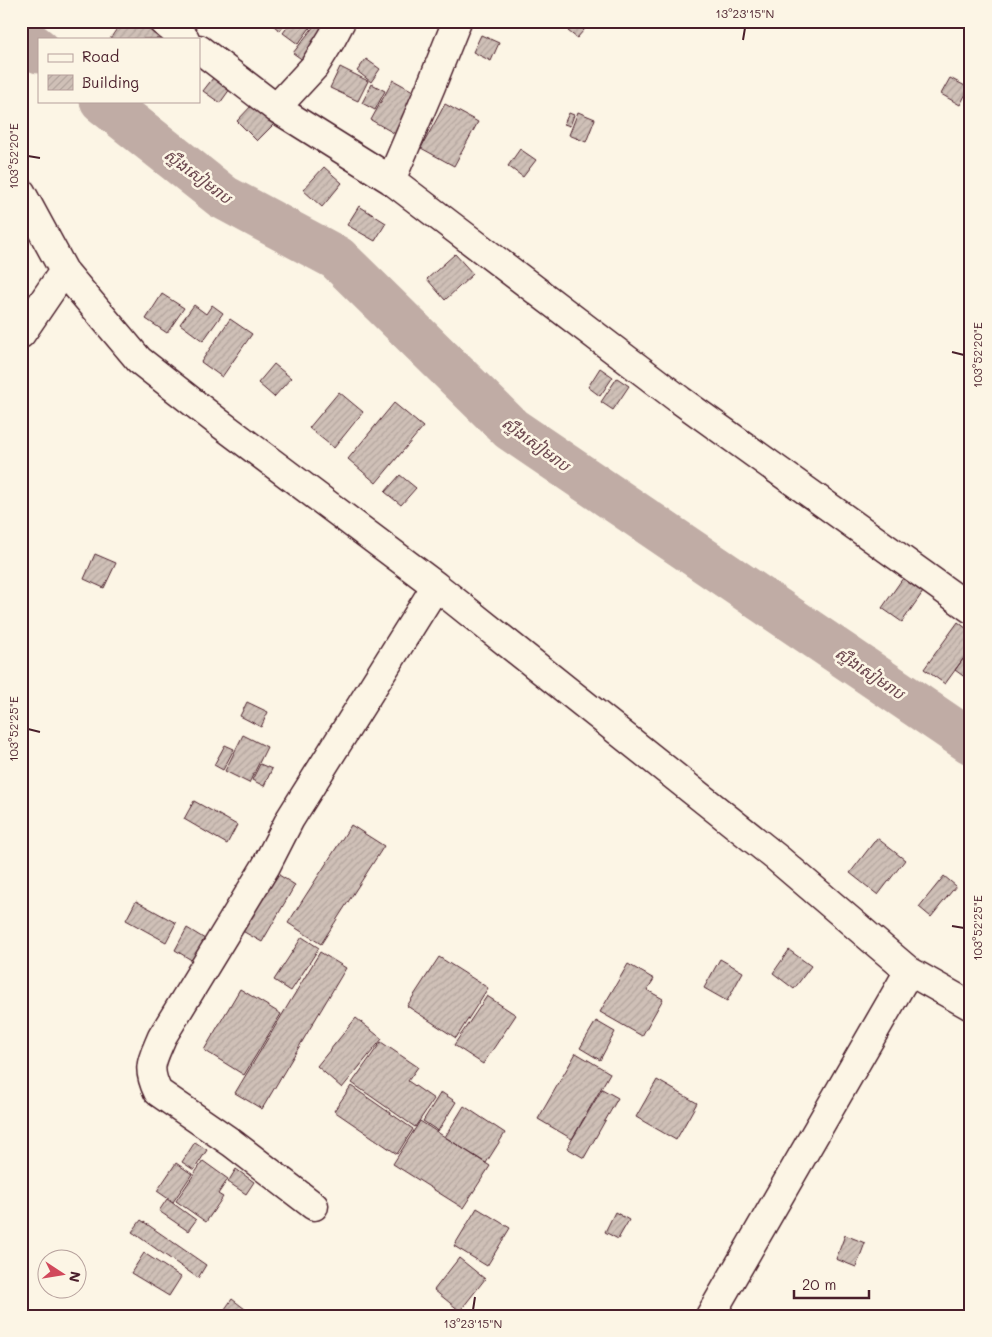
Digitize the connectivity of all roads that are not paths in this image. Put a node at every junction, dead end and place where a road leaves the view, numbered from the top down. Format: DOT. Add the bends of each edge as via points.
graph roads {
  1 [pos="162,21"];
  2 [pos="341,21"];
  3 [pos="457,21"];
  4 [pos="184,38"];
  5 [pos="200,50"];
  6 [pos="276,108"];
  7 [pos="391,180"];
  8 [pos="21,192"];
  9 [pos="64,271"];
  10 [pos="21,334"];
  11 [pos="436,586"];
  12 [pos="971,609"];
  13 [pos="909,971"];
  14 [pos="971,1006"];
  15 [pos="314,1206"];
  16 [pos="710,1316"];
  1 -- 4 [label="street"];
  2 -- 6 [label="street" via="314,66"];
  3 -- 7 [label="street"];
  5 -- 6 [label="street"];
  6 -- 7 [label="street"];
  7 -- 12 [label="street" via="680,400"];
  8 -- 9 [label="street"];
  9 -- 10 [label="street"];
  9 -- 11 [label="street" via="139,360"];
  11 -- 13 [label="street" via="777,858"];
  11 -- 15 [label="street" via="290,819 266,866 162,1037 151,1065 158,1092"];
  13 -- 14 [label="street"];
  13 -- 16 [label="street"];
}
